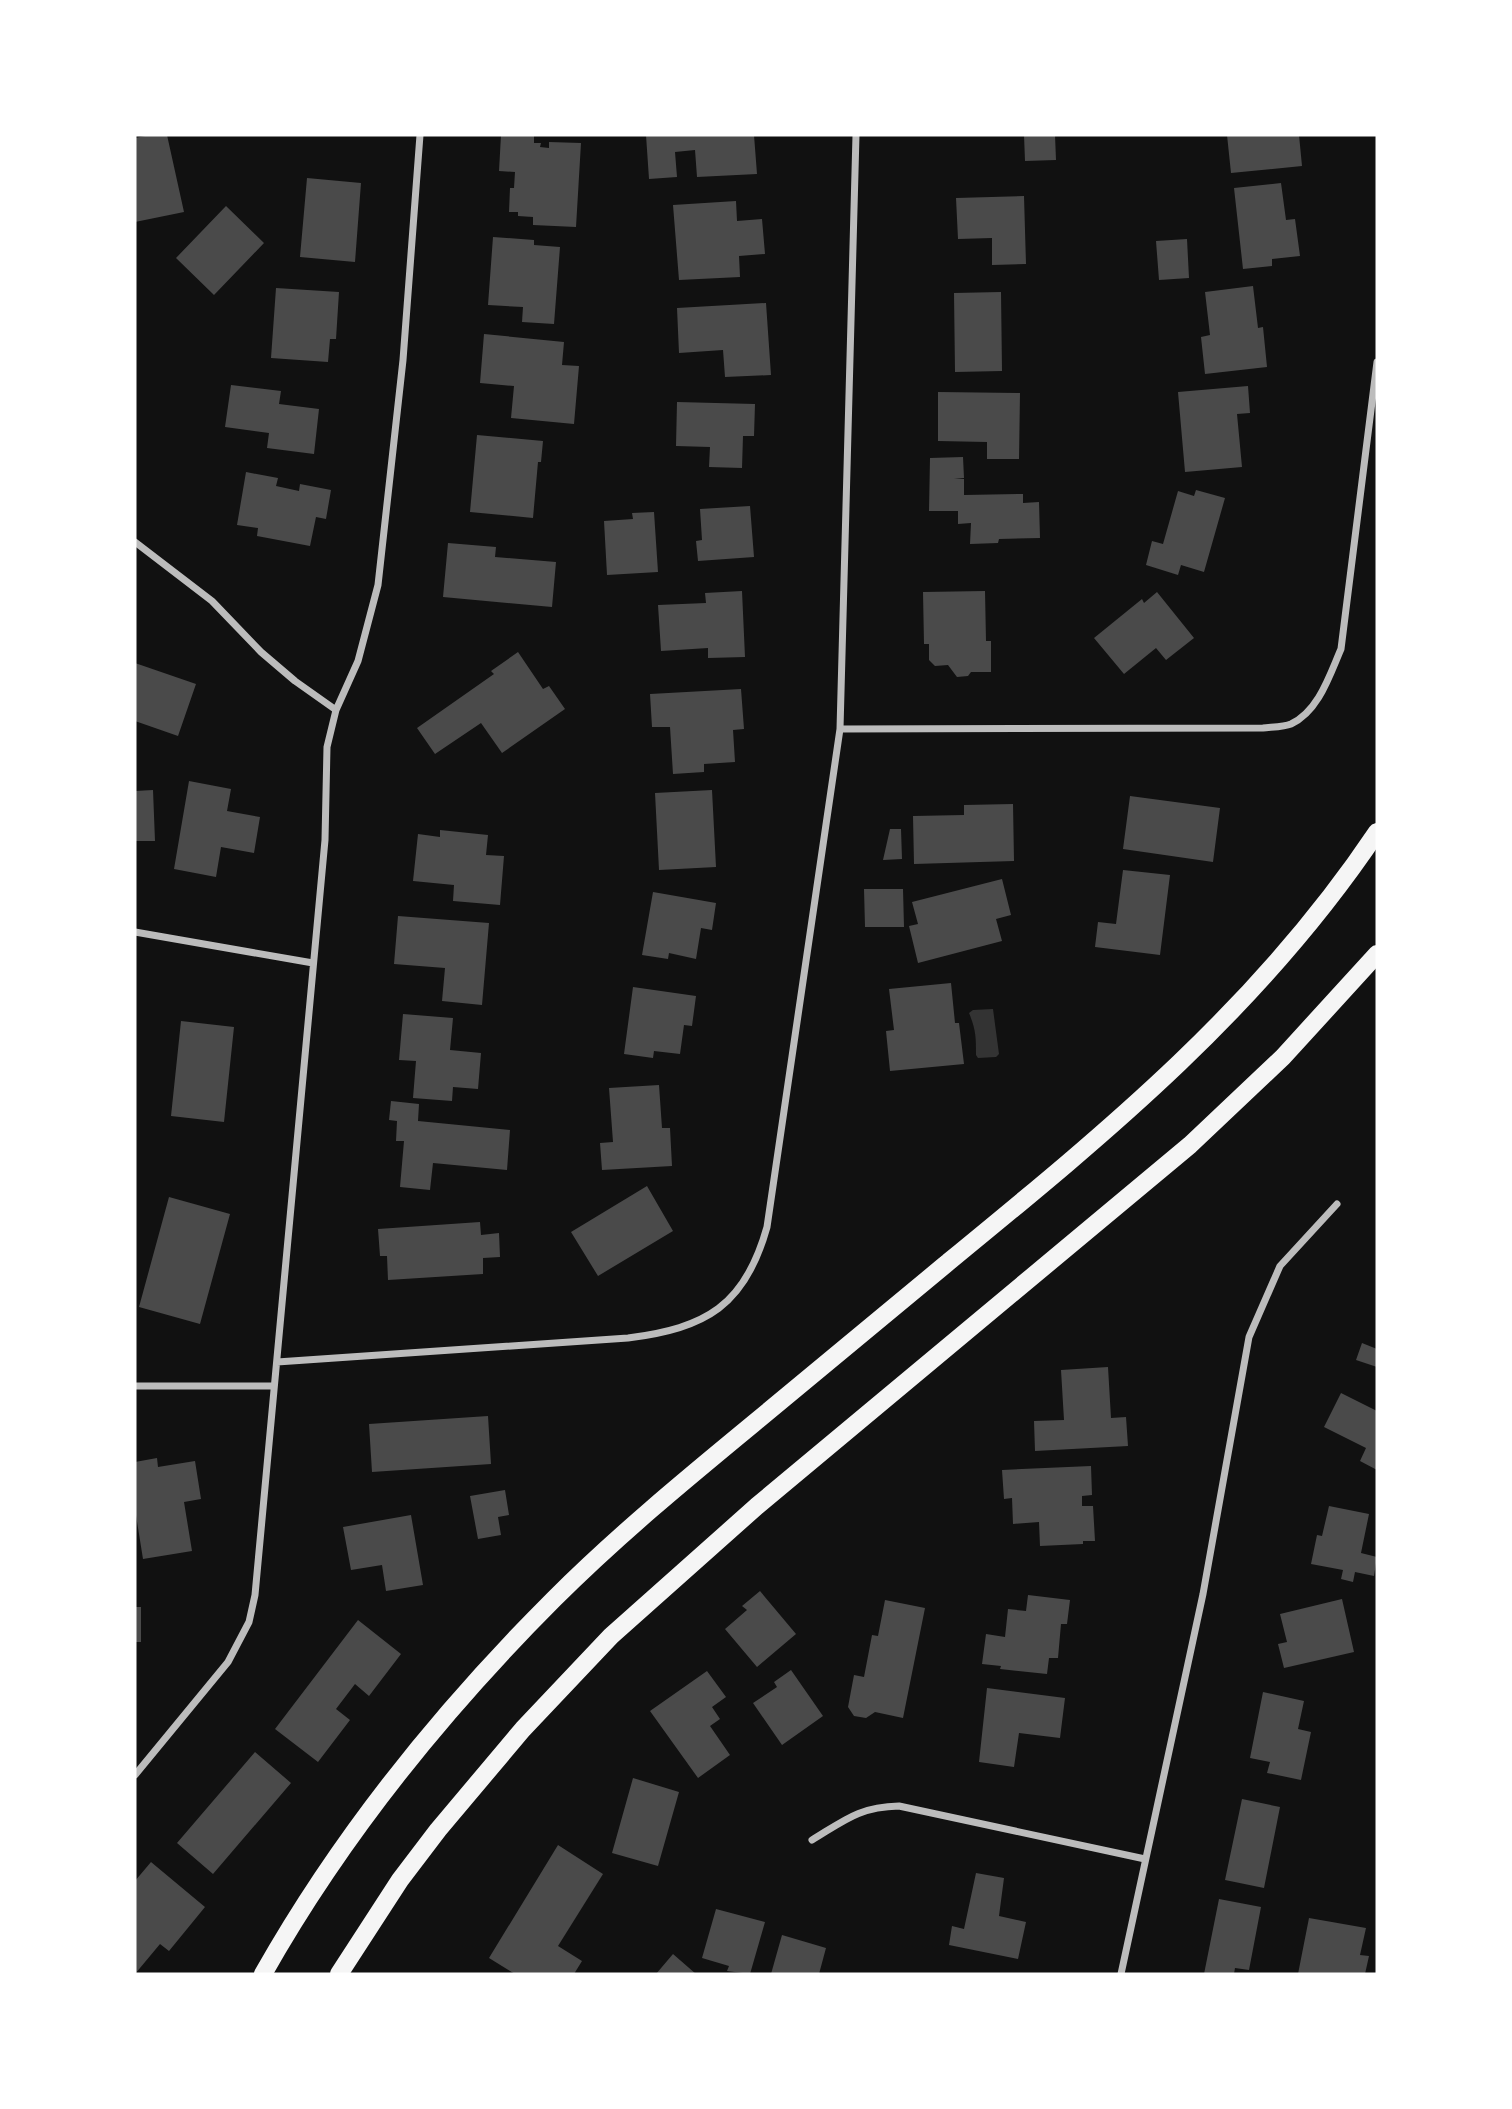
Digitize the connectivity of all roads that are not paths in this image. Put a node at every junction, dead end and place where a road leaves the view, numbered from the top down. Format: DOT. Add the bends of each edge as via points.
graph roads {
  1 [pos="420,135"];
  2 [pos="856,135"];
  3 [pos="1377,362"];
  4 [pos="135,542"];
  5 [pos="336,710"];
  6 [pos="840,729"];
  7 [pos="1377,832"];
  8 [pos="135,932"];
  9 [pos="1377,954"];
  10 [pos="313,963"];
  11 [pos="1337,1204"];
  12 [pos="277,1362"];
  13 [pos="135,1386"];
  14 [pos="274,1386"];
  15 [pos="135,1775"];
  16 [pos="812,1840"];
  17 [pos="1145,1859"];
  18 [pos="263,1974"];
  19 [pos="339,1974"];
  20 [pos="1121,1974"];
  1 -- 5 [label="street" via="379,586 358,661"];
  2 -- 6 [label="street"];
  3 -- 6 [label="street" via="1340,649 1323,690 1309,710 1291,724 1263,728"];
  4 -- 5 [label="street" via="212,601 261,652"];
  5 -- 10 [label="street" via="327,747 325,840"];
  6 -- 12 [label="street" via="767,1227 759,1255 733,1296 702,1320 664,1334"];
  7 -- 18 [label="main road" via="1278,963 1180,1064 1092,1143 699,1469 556,1597 468,1690 386,1790 318,1885"];
  8 -- 10 [label="street"];
  9 -- 19 [label="main road" via="1283,1057 1191,1145 748,1513 611,1636 523,1729 438,1830"];
  10 -- 12 [label="street"];
  11 -- 17 [label="street" via="1280,1266 1249,1337 1203,1594"];
  12 -- 14 [label="street"];
  13 -- 14 [label="street"];
  14 -- 15 [label="street" via="259,1567 249,1622 228,1662"];
  16 -- 17 [label="street" via="874,1807 899,1806"];
  17 -- 20 [label="street"];
}
